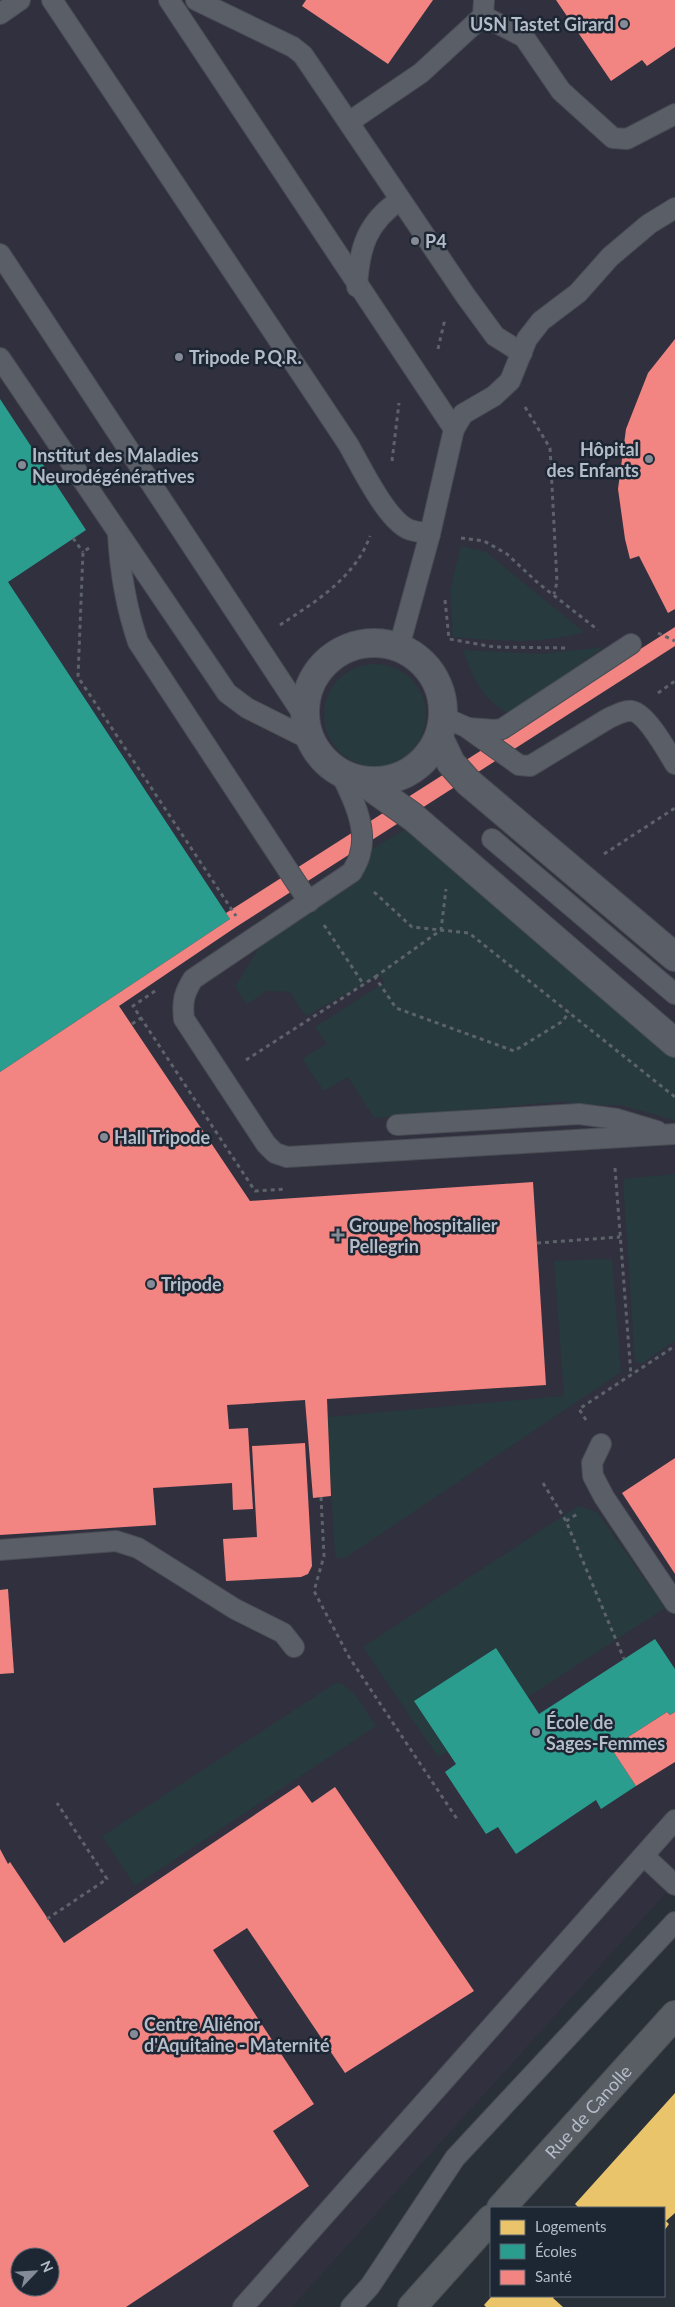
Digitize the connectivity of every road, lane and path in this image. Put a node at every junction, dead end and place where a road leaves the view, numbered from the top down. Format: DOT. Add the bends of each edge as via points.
graph roads {
  1 [pos="20,0"];
  2 [pos="52,0"];
  3 [pos="169,0"];
  4 [pos="196,0"];
  5 [pos="484,8"];
  6 [pos="0,14"];
  7 [pos="675,114"];
  8 [pos="348,122"];
  9 [pos="400,200"];
  10 [pos="675,208"];
  11 [pos="0,254"];
  12 [pos="357,287"];
  13 [pos="522,352"];
  14 [pos="0,358"];
  15 [pos="510,381"];
  16 [pos="454,429"];
  17 [pos="118,532"];
  18 [pos="430,534"];
  19 [pos="73,538"];
  20 [pos="94,545"];
  21 [pos="83,552"];
  22 [pos="447,593"];
  23 [pos="554,594"];
  24 [pos="652,630"];
  25 [pos="602,632"];
  26 [pos="675,641"];
  27 [pos="631,644"];
  28 [pos="399,648"];
  29 [pos="570,648"];
  30 [pos="450,727"];
  31 [pos="307,728"];
  32 [pos="675,764"];
  33 [pos="352,778"];
  34 [pos="675,808"];
  35 [pos="492,839"];
  36 [pos="601,856"];
  37 [pos="446,888"];
  38 [pos="309,902"];
  39 [pos="240,923"];
  40 [pos="675,957"];
  41 [pos="375,977"];
  42 [pos="364,985"];
  43 [pos="675,994"];
  44 [pos="569,1012"];
  45 [pos="141,1018"];
  46 [pos="132,1024"];
  47 [pos="675,1043"];
  48 [pos="221,1076"];
  49 [pos="192,1096"];
  50 [pos="397,1125"];
  51 [pos="672,1135"];
  52 [pos="615,1168"];
  53 [pos="620,1237"];
  54 [pos="537,1243"];
  55 [pos="631,1375"];
  56 [pos="601,1444"];
  57 [pos="543,1483"];
  58 [pos="321,1497"];
  59 [pos="0,1550"];
  60 [pos="675,1604"];
  61 [pos="294,1647"];
  62 [pos="624,1659"];
  63 [pos="57,1803"];
  64 [pos="458,1819"];
  65 [pos="675,1820"];
  66 [pos="644,1856"];
  67 [pos="675,1885"];
  68 [pos="48,1919"];
  69 [pos="675,1922"];
  70 [pos="675,2015"];
  71 [pos="502,2207"];
  72 [pos="490,2220"];
  73 [pos="243,2307"];
  74 [pos="351,2307"];
  75 [pos="412,2307"];
  1 -- 6 [label="lane"];
  2 -- 18 [label="lane" via="348,444 382,502 408,529"];
  3 -- 12 [label="lane"];
  4 -- 8 [label="lane" via="303,55"];
  5 -- 7 [label="lane" via="524,37 560,91 613,138 628,139"];
  5 -- 8 [label="lane" via="421,73"];
  8 -- 9 [label="lane"];
  9 -- 12 [label="lane" via="381,214 368,232 358,263"];
  9 -- 13 [label="lane" via="495,336"];
  10 -- 13 [label="lane" via="649,224 610,257 578,293 541,321"];
  11 -- 31 [label="lane"];
  12 -- 16 [label="lane"];
  13 -- 15 [label="lane"];
  14 -- 17 [label="lane"];
  15 -- 16 [label="lane" via="494,396 463,414"];
  15 -- 23 [label="path" via="550,448 557,582"];
  16 -- 18 [label="lane"];
  17 -- 31 [label="lane" via="227,693 247,708"];
  17 -- 38 [label="lane" via="129,616 138,642"];
  18 -- 23 [label="path" via="484,541 507,554"];
  18 -- 28 [label="lane"];
  19 -- 21 [label="path"];
  20 -- 21 [label="path"];
  21 -- 39 [label="path" via="78,677"];
  22 -- 29 [label="path" via="449,639 494,647"];
  23 -- 25 [label="path"];
  24 -- 26 [label="path"];
  27 -- 30 [label="lane" via="502,729"];
  28 -- 30 [label="street" via="418,659 432,676"];
  28 -- 31 [label="street" via="377,643 354,645 333,656 317,672 307,693"];
  30 -- 32 [label="lane" via="518,765 530,766 609,718 632,711 643,717"];
  30 -- 33 [label="street" via="427,758 409,773 387,781"];
  30 -- 40 [label="street" via="451,763 468,782"];
  31 -- 33 [label="street" via="322,759"];
  33 -- 38 [label="lane" via="361,852 352,872"];
  33 -- 47 [label="street" via="413,817"];
  34 -- 36 [label="path"];
  35 -- 43 [label="lane"];
  37 -- 41 [label="path" via="441,930"];
  38 -- 42 [label="path"];
  38 -- 48 [label="lane" via="193,979 184,992 184,1019"];
  41 -- 42 [label="path"];
  41 -- 44 [label="path" via="396,1008 514,1051 562,1021"];
  42 -- 48 [label="path"];
  45 -- 46 [label="path"];
  48 -- 49 [label="path"];
  48 -- 51 [label="lane" via="266,1144 275,1153 287,1157"];
  50 -- 51 [label="lane" via="579,1114 617,1118"];
  52 -- 53 [label="path"];
  53 -- 54 [label="path"];
  53 -- 55 [label="path"];
  56 -- 60 [label="lane" via="592,1463 594,1476 604,1497"];
  57 -- 62 [label="path" via="566,1521"];
  58 -- 64 [label="path" via="324,1556 314,1591 348,1657"];
  59 -- 61 [label="lane" via="116,1541 138,1548 235,1609 284,1633"];
  63 -- 68 [label="path" via="107,1879"];
  65 -- 66 [label="lane"];
  66 -- 67 [label="lane"];
  66 -- 73 [label="lane"];
  69 -- 74 [label="lane" via="455,2158 370,2286"];
  70 -- 71 [label="street, Rue de Canolle"];
  72 -- 75 [label="street"];
}
